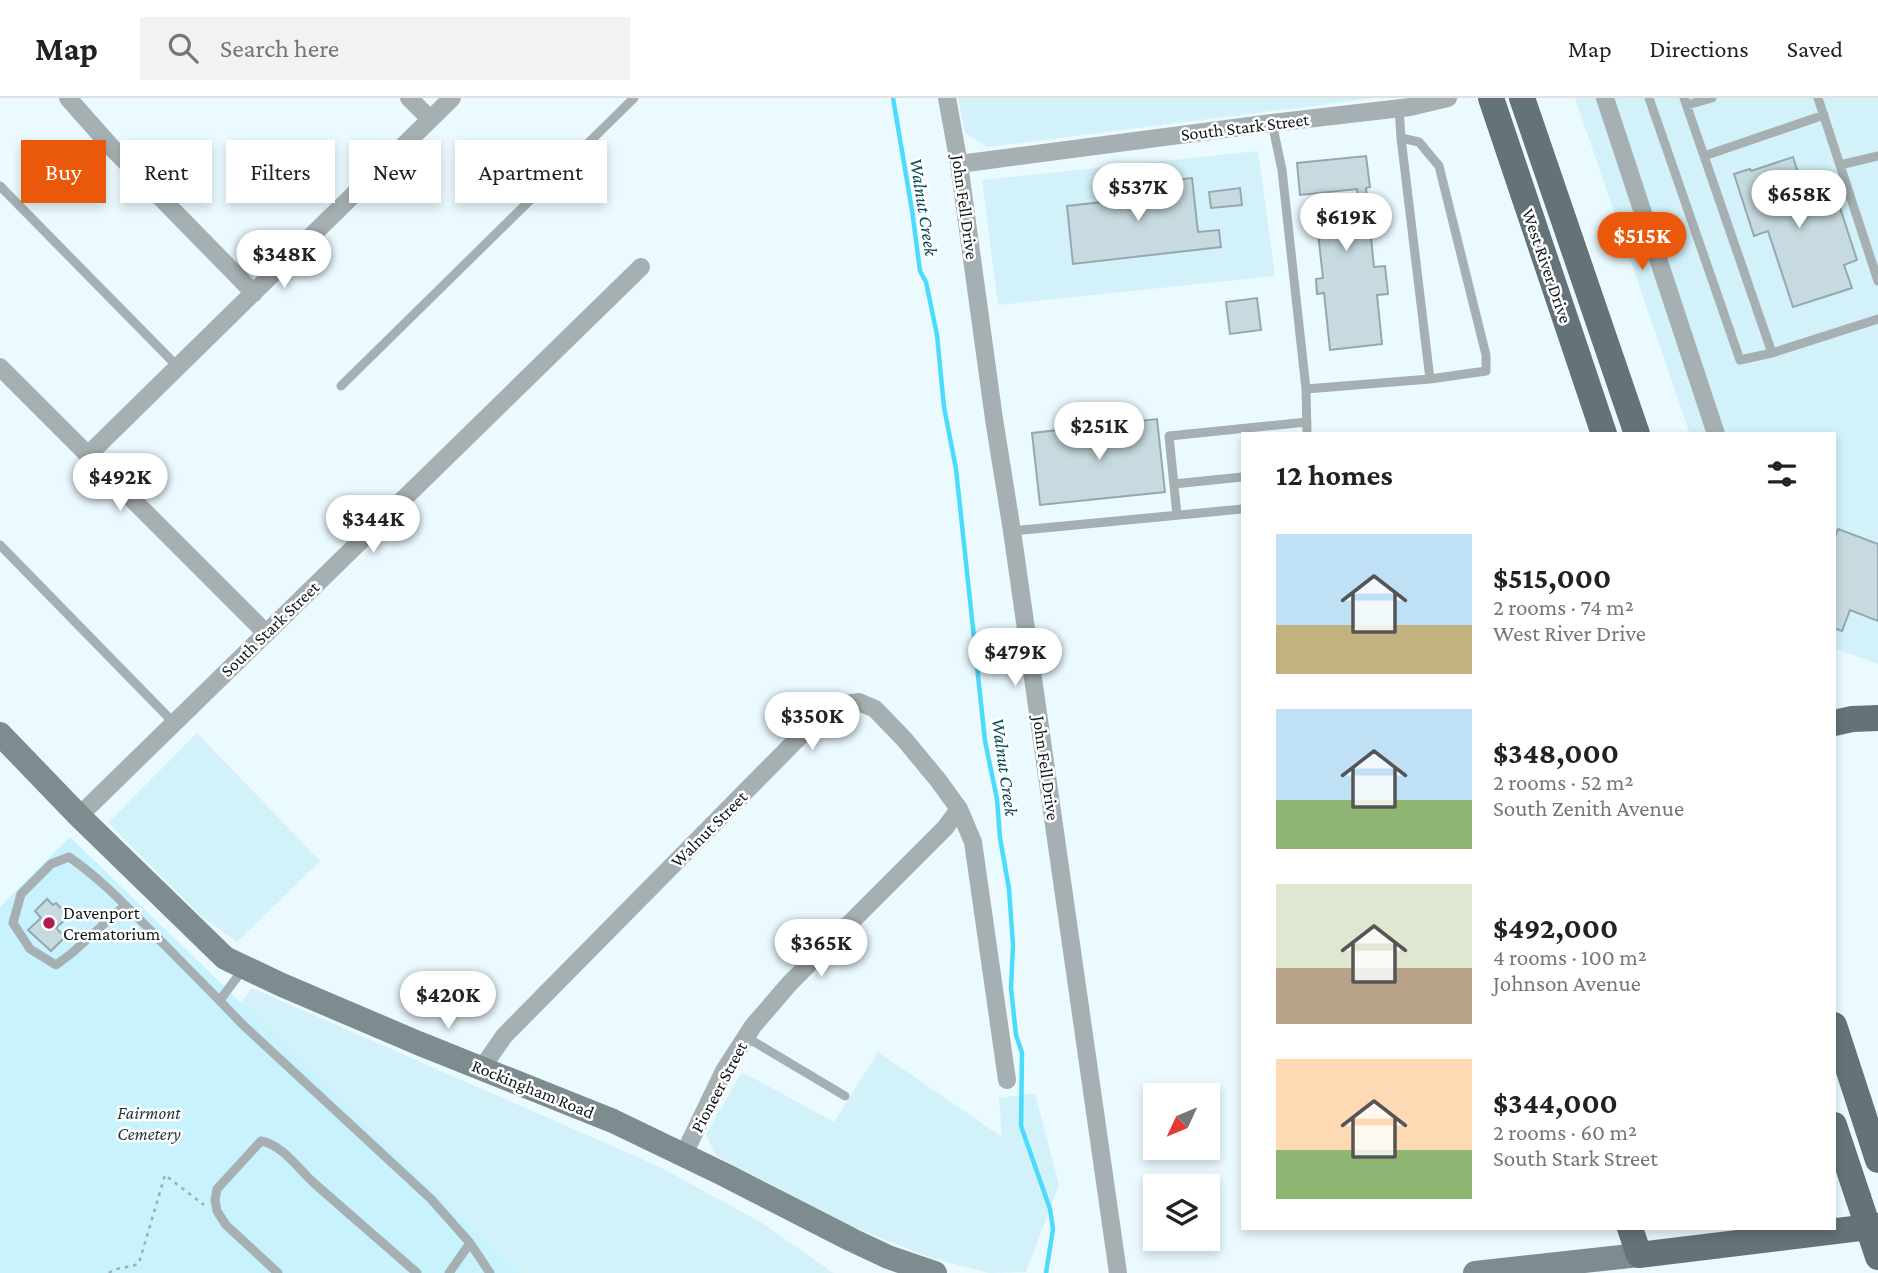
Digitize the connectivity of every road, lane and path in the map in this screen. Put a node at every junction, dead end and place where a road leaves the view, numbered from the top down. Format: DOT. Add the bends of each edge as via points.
graph roads {
  1 [pos="68,98"];
  2 [pos="409,98"];
  3 [pos="452,98"];
  4 [pos="634,98"];
  5 [pos="947,98"];
  6 [pos="1448,98"];
  7 [pos="1491,98"];
  8 [pos="1522,98"];
  9 [pos="1605,98"];
  10 [pos="1649,98"];
  11 [pos="1712,98"];
  12 [pos="1818,98"];
  13 [pos="1685,102"];
  14 [pos="1406,104"];
  15 [pos="1824,114"];
  16 [pos="430,120"];
  17 [pos="1272,123"];
  18 [pos="1401,138"];
  19 [pos="1704,156"];
  20 [pos="1878,156"];
  21 [pos="959,164"];
  22 [pos="1840,165"];
  23 [pos="0,186"];
  24 [pos="641,267"];
  25 [pos="1878,281"];
  26 [pos="254,293"];
  27 [pos="1878,319"];
  28 [pos="1772,353"];
  29 [pos="0,367"];
  30 [pos="178,367"];
  31 [pos="1430,379"];
  32 [pos="341,386"];
  33 [pos="1306,389"];
  34 [pos="1307,422"];
  35 [pos="1307,432"];
  36 [pos="1603,432"];
  37 [pos="1636,432"];
  38 [pos="1715,432"];
  39 [pos="88,455"];
  40 [pos="1241,477"];
  41 [pos="1174,484"];
  42 [pos="1241,509"];
  43 [pos="1177,515"];
  44 [pos="1012,531"];
  45 [pos="0,545"];
  46 [pos="266,633"];
  47 [pos="1878,718"];
  48 [pos="174,723"];
  49 [pos="1836,723"];
  50 [pos="0,734"];
  51 [pos="959,809"];
  52 [pos="79,816"];
  53 [pos="125,905"];
  54 [pos="245,967"];
  55 [pos="220,1000"];
  56 [pos="1836,1031"];
  57 [pos="746,1038"];
  58 [pos="482,1068"];
  59 [pos="1007,1080"];
  60 [pos="845,1096"];
  61 [pos="1836,1131"];
  62 [pos="684,1154"];
  63 [pos="1878,1160"];
  64 [pos="217,1211"];
  65 [pos="1878,1226"];
  66 [pos="1631,1230"];
  67 [pos="470,1243"];
  68 [pos="1639,1255"];
  69 [pos="1878,1257"];
  70 [pos="108,1273"];
  71 [pos="278,1273"];
  72 [pos="417,1273"];
  73 [pos="449,1273"];
  74 [pos="489,1273"];
  75 [pos="935,1273"];
  76 [pos="1118,1273"];
  77 [pos="1475,1273"];
  1 -- 26 [label="street"];
  2 -- 16 [label="street"];
  3 -- 16 [label="street"];
  4 -- 32 [label="lane"];
  5 -- 21 [label="street, John Fell Drive"];
  6 -- 14 [label="street, South Stark Street"];
  7 -- 36 [label="main road, West River Drive"];
  8 -- 37 [label="main road, West River Drive"];
  9 -- 38 [label="street"];
  10 -- 28 [label="lane" via="1740,360"];
  11 -- 13 [label="lane"];
  12 -- 15 [label="lane"];
  13 -- 19 [label="lane"];
  14 -- 17 [label="street, South Stark Street"];
  14 -- 18 [label="lane"];
  15 -- 19 [label="lane"];
  15 -- 22 [label="lane"];
  16 -- 26 [label="street"];
  17 -- 21 [label="street, South Stark Street"];
  17 -- 33 [label="lane" via="1282,170"];
  18 -- 31 [label="lane"];
  18 -- 31 [label="lane" via="1419,142 1439,166 1486,355 1486,371"];
  19 -- 28 [label="lane"];
  20 -- 22 [label="lane"];
  21 -- 44 [label="street, John Fell Drive"];
  22 -- 25 [label="lane"];
  23 -- 30 [label="lane"];
  24 -- 46 [label="street, South Stark Street"];
  26 -- 30 [label="street"];
  27 -- 28 [label="lane"];
  29 -- 39 [label="street"];
  30 -- 39 [label="street"];
  31 -- 33 [label="lane"];
  33 -- 34 [label="lane"];
  34 -- 35 [label="lane"];
  34 -- 41 [label="lane" via="1169,436"];
  39 -- 46 [label="street"];
  40 -- 41 [label="lane"];
  41 -- 43 [label="lane"];
  42 -- 43 [label="lane"];
  43 -- 44 [label="lane"];
  44 -- 76 [label="street, John Fell Drive"];
  45 -- 48 [label="lane"];
  46 -- 48 [label="street, South Stark Street"];
  47 -- 49 [label="main road"];
  48 -- 52 [label="street, South Stark Street"];
  50 -- 52 [label="street, Rockingham Road"];
  51 -- 57 [label="street, Pioneer Street" via="790,983"];
  51 -- 58 [label="street, Walnut Street" via="875,709 859,702 839,705 817,719 503,1036"];
  51 -- 59 [label="street, Walnut Street" via="973,842"];
  52 -- 54 [label="street, Rockingham Road" via="225,958"];
  53 -- 53 [label="lane" via="56,965 30,950 13,923 20,894 51,864 69,857"];
  53 -- 55 [label="lane"];
  54 -- 55 [label="lane"];
  54 -- 58 [label="street, Rockingham Road"];
  55 -- 67 [label="lane" via="431,1199"];
  56 -- 63 [label="main road"];
  57 -- 60 [label="lane"];
  57 -- 62 [label="street, Pioneer Street"];
  58 -- 62 [label="street, Rockingham Road"];
  61 -- 69 [label="main road, bridge"];
  62 -- 75 [label="street, Rockingham Road" via="852,1240"];
  64 -- 70 [label="path" via="202,1205 165,1175 139,1263"];
  64 -- 71 [label="lane"];
  64 -- 72 [label="lane" via="218,1189 261,1141 268,1142"];
  65 -- 68 [label="main road"];
  66 -- 68 [label="main road"];
  67 -- 73 [label="lane"];
  67 -- 74 [label="lane"];
  68 -- 77 [label="street"];
}
